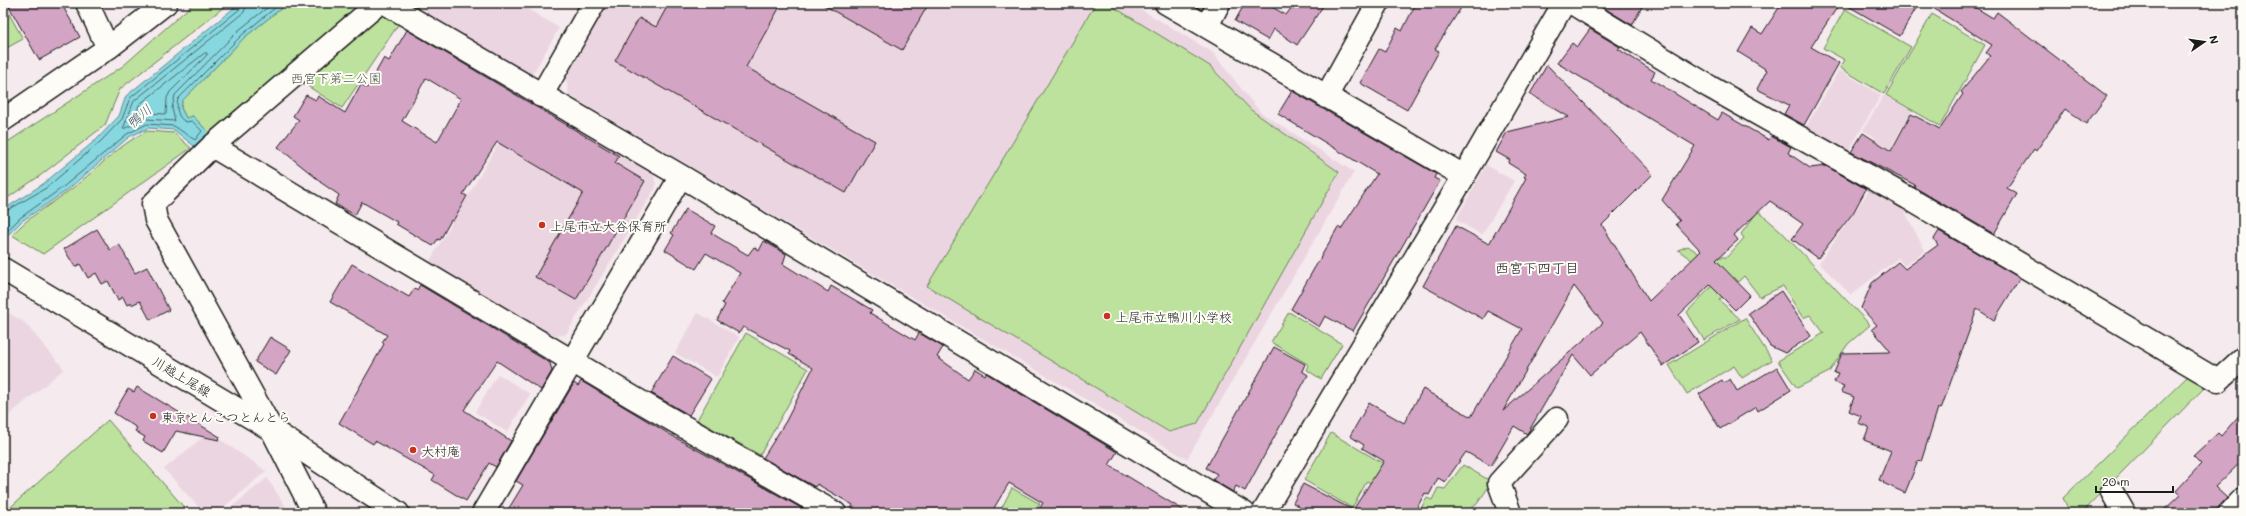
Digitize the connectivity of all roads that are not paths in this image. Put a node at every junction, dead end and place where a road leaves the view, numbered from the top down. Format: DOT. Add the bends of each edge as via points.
graph roads {
  1 [pos="86,3"];
  2 [pos="166,3"];
  3 [pos="379,3"];
  4 [pos="385,3"];
  5 [pos="594,3"];
  6 [pos="1166,3"];
  7 [pos="1219,3"];
  8 [pos="1378,3"];
  9 [pos="1564,3"];
  10 [pos="1572,3"];
  11 [pos="1207,26"];
  12 [pos="108,48"];
  13 [pos="541,96"];
  14 [pos="1326,97"];
  15 [pos="3,120"];
  16 [pos="212,146"];
  17 [pos="681,176"];
  18 [pos="1464,176"];
  19 [pos="4,269"];
  20 [pos="2243,358"];
  21 [pos="571,360"];
  22 [pos="1557,419"];
  23 [pos="272,430"];
  24 [pos="2112,492"];
  25 [pos="2243,499"];
  26 [pos="314,513"];
  27 [pos="398,513"];
  28 [pos="483,513"];
  29 [pos="835,513"];
  30 [pos="1244,513"];
  31 [pos="1263,513"];
  32 [pos="1510,513"];
  33 [pos="2124,513"];
  34 [pos="2230,513"];
  1 -- 12 [label="street"];
  2 -- 12 [label="street"];
  3 -- 16 [label="street"];
  4 -- 13 [label="street"];
  5 -- 13 [label="street"];
  6 -- 11 [label="street"];
  7 -- 11 [label="street"];
  8 -- 14 [label="street"];
  9 -- 18 [label="street"];
  10 -- 20 [label="street" via="1710,87 1908,198 2218,381"];
  11 -- 14 [label="street"];
  12 -- 15 [label="street"];
  13 -- 17 [label="street"];
  14 -- 18 [label="street"];
  16 -- 21 [label="street"];
  16 -- 23 [label="street" via="153,204 156,220"];
  17 -- 21 [label="street"];
  17 -- 30 [label="street"];
  18 -- 31 [label="street"];
  19 -- 23 [label="street, 川越上尾線"];
  21 -- 28 [label="street"];
  21 -- 29 [label="street"];
  22 -- 32 [label="street" via="1499,483"];
  23 -- 26 [label="street"];
  23 -- 27 [label="street, 川越上尾線"];
  24 -- 33 [label="street"];
  25 -- 34 [label="street"];
}
